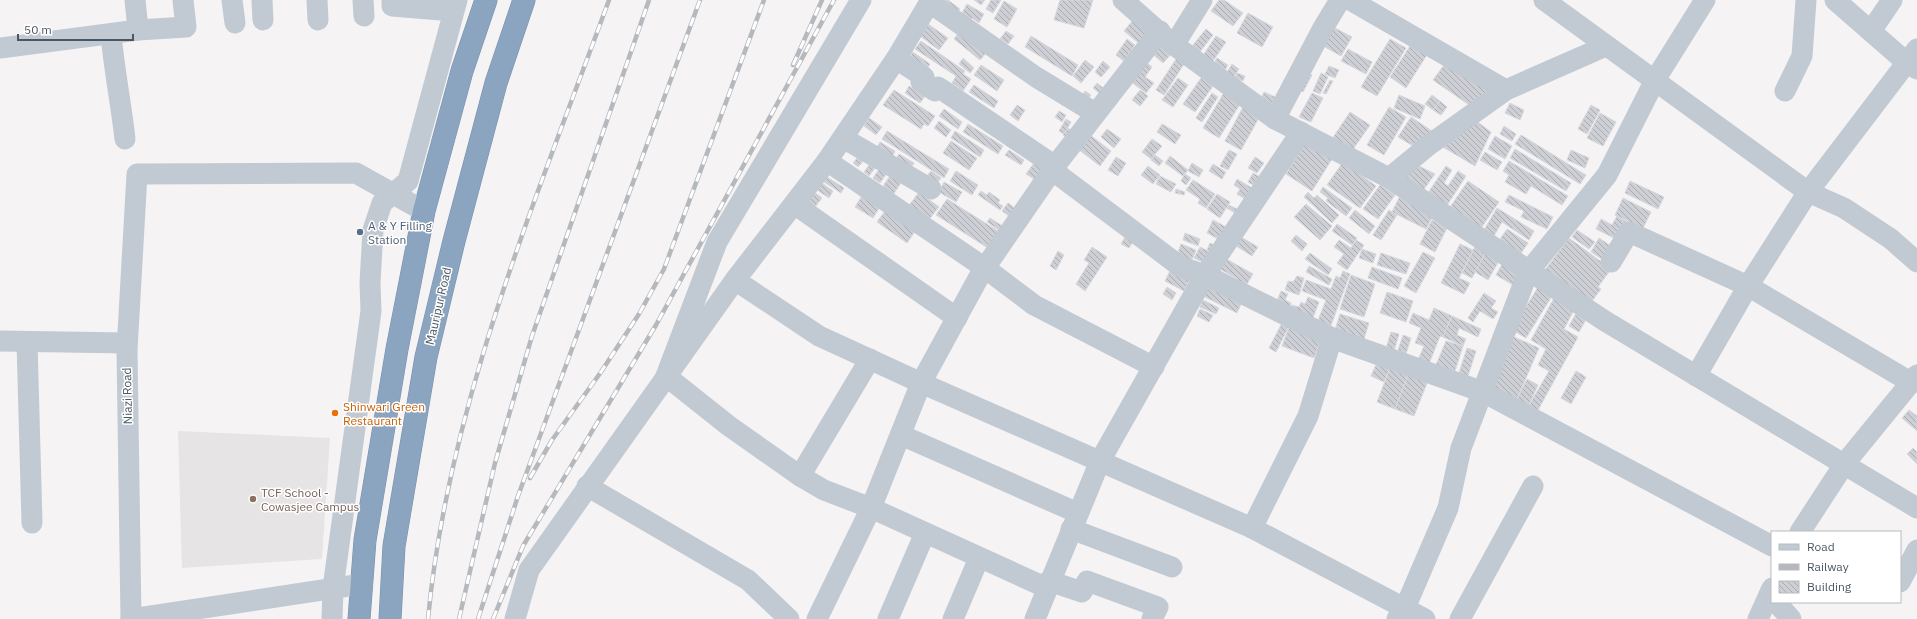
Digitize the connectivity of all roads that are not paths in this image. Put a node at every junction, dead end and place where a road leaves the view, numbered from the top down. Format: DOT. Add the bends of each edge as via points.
graph roads {
  1 [pos="135,0"];
  2 [pos="183,0"];
  3 [pos="232,0"];
  4 [pos="262,0"];
  5 [pos="392,0"];
  6 [pos="486,0"];
  7 [pos="524,0"];
  8 [pos="861,0"];
  9 [pos="1123,0"];
  10 [pos="1202,0"];
  11 [pos="1340,0"];
  12 [pos="1350,0"];
  13 [pos="1544,0"];
  14 [pos="1705,0"];
  15 [pos="1806,0"];
  16 [pos="1835,0"];
  17 [pos="1892,0"];
  18 [pos="931,1"];
  19 [pos="428,5"];
  20 [pos="455,6"];
  21 [pos="264,20"];
  22 [pos="235,23"];
  23 [pos="138,30"];
  24 [pos="1871,31"];
  25 [pos="112,34"];
  26 [pos="1167,38"];
  27 [pos="1606,46"];
  28 [pos="0,48"];
  29 [pos="896,59"];
  30 [pos="1913,60"];
  31 [pos="1655,80"];
  32 [pos="1506,90"];
  33 [pos="1785,91"];
  34 [pos="1095,113"];
  35 [pos="1275,118"];
  36 [pos="1301,132"];
  37 [pos="843,138"];
  38 [pos="125,139"];
  39 [pos="827,161"];
  40 [pos="1054,168"];
  41 [pos="1389,178"];
  42 [pos="931,188"];
  43 [pos="1808,192"];
  44 [pos="392,193"];
  45 [pos="794,204"];
  46 [pos="424,211"];
  47 [pos="1611,262"];
  48 [pos="1917,262"];
  49 [pos="985,268"];
  50 [pos="1528,272"];
  51 [pos="1205,275"];
  52 [pos="735,280"];
  53 [pos="1748,286"];
  54 [pos="957,318"];
  55 [pos="1332,338"];
  56 [pos="0,341"];
  57 [pos="26,342"];
  58 [pos="127,343"];
  59 [pos="870,360"];
  60 [pos="1154,367"];
  61 [pos="666,376"];
  62 [pos="1696,376"];
  63 [pos="1914,379"];
  64 [pos="922,383"];
  65 [pos="1483,392"];
  66 [pos="901,435"];
  67 [pos="1100,461"];
  68 [pos="1845,463"];
  69 [pos="800,476"];
  70 [pos="587,486"];
  71 [pos="1533,486"];
  72 [pos="871,508"];
  73 [pos="1917,508"];
  74 [pos="1074,521"];
  75 [pos="32,523"];
  76 [pos="1252,528"];
  77 [pos="1801,531"];
  78 [pos="925,533"];
  79 [pos="1771,545"];
  80 [pos="1917,550"];
  81 [pos="979,558"];
  82 [pos="1172,568"];
  83 [pos="1901,580"];
  84 [pos="362,584"];
  85 [pos="1048,585"];
  86 [pos="333,588"];
  87 [pos="1771,597"];
  88 [pos="1779,603"];
  89 [pos="1401,614"];
  90 [pos="131,619"];
  91 [pos="332,619"];
  92 [pos="359,619"];
  93 [pos="390,619"];
  94 [pos="515,619"];
  95 [pos="789,619"];
  96 [pos="817,619"];
  97 [pos="888,619"];
  98 [pos="953,619"];
  99 [pos="1035,619"];
  100 [pos="1152,619"];
  101 [pos="1425,619"];
  102 [pos="1460,619"];
  103 [pos="1758,619"];
  104 [pos="1792,619"];
  1 -- 23 [label="street"];
  2 -- 23 [label="street" via="186,27"];
  3 -- 22 [label="street"];
  4 -- 21 [label="street"];
  5 -- 19 [label="street" via="392,6"];
  6 -- 46 [label="highway" via="462,71"];
  7 -- 93 [label="highway, Mauripur Road" via="496,84 426,358 394,546"];
  8 -- 61 [label="street" via="717,242"];
  9 -- 26 [label="street"];
  10 -- 26 [label="street"];
  11 -- 35 [label="street"];
  12 -- 32 [label="street"];
  13 -- 27 [label="street"];
  14 -- 31 [label="street"];
  15 -- 33 [label="street" via="1802,56"];
  16 -- 24 [label="street"];
  17 -- 24 [label="street"];
  18 -- 29 [label="street"];
  18 -- 34 [label="street" via="1036,77"];
  19 -- 20 [label="street"];
  20 -- 44 [label="street" via="408,180"];
  23 -- 25 [label="street"];
  24 -- 30 [label="street"];
  25 -- 28 [label="street"];
  25 -- 38 [label="street" via="114,72"];
  26 -- 34 [label="street"];
  26 -- 35 [label="street"];
  27 -- 31 [label="street"];
  27 -- 32 [label="street"];
  29 -- 37 [label="street"];
  29 -- 40 [label="street" via="924,77 921,82 935,91 938,87"];
  30 -- 43 [label="street"];
  31 -- 43 [label="street"];
  31 -- 50 [label="street" via="1607,175"];
  32 -- 41 [label="street" via="1429,145"];
  34 -- 40 [label="street"];
  35 -- 36 [label="street"];
  36 -- 41 [label="street"];
  36 -- 51 [label="street"];
  37 -- 39 [label="street"];
  37 -- 42 [label="street"];
  39 -- 45 [label="street"];
  39 -- 49 [label="street"];
  40 -- 49 [label="street"];
  40 -- 51 [label="street" via="1181,267"];
  41 -- 50 [label="street"];
  43 -- 48 [label="street" via="1844,208 1892,239"];
  43 -- 53 [label="street"];
  44 -- 46 [label="street"];
  44 -- 58 [label="street, Niazi Road" via="356,173 137,174"];
  44 -- 86 [label="street" via="382,203 373,230 370,311"];
  45 -- 52 [label="street"];
  45 -- 54 [label="street"];
  46 -- 84 [label="highway" via="397,349 365,540"];
  47 -- 53 [label="street" via="1629,232"];
  49 -- 54 [label="street"];
  49 -- 60 [label="street" via="1034,305"];
  50 -- 62 [label="street"];
  50 -- 65 [label="street"];
  51 -- 55 [label="street"];
  51 -- 60 [label="street"];
  52 -- 59 [label="street" via="819,336"];
  52 -- 61 [label="street"];
  53 -- 62 [label="street"];
  53 -- 63 [label="street"];
  54 -- 64 [label="street"];
  55 -- 65 [label="street"];
  55 -- 76 [label="street" via="1308,416"];
  56 -- 57 [label="street"];
  57 -- 58 [label="street"];
  57 -- 75 [label="street"];
  58 -- 90 [label="street, Niazi Road"];
  59 -- 64 [label="street"];
  59 -- 69 [label="street"];
  60 -- 67 [label="street"];
  61 -- 69 [label="street" via="729,426"];
  61 -- 70 [label="street"];
  62 -- 68 [label="street"];
  63 -- 68 [label="street"];
  64 -- 66 [label="street"];
  64 -- 67 [label="street"];
  65 -- 79 [label="street"];
  65 -- 89 [label="street" via="1461,448 1448,508"];
  66 -- 72 [label="street"];
  66 -- 74 [label="street"];
  67 -- 74 [label="street"];
  67 -- 76 [label="street"];
  68 -- 73 [label="street"];
  68 -- 77 [label="street"];
  69 -- 72 [label="street" via="824,490"];
  70 -- 94 [label="street" via="529,570"];
  70 -- 95 [label="street" via="748,580"];
  71 -- 102 [label="street"];
  72 -- 78 [label="street"];
  72 -- 96 [label="street"];
  74 -- 82 [label="street"];
  74 -- 85 [label="street"];
  76 -- 89 [label="street"];
  78 -- 81 [label="street"];
  78 -- 97 [label="street"];
  80 -- 83 [label="street"];
  81 -- 85 [label="street"];
  81 -- 98 [label="street"];
  84 -- 86 [label="street"];
  84 -- 92 [label="highway"];
  85 -- 99 [label="street"];
  85 -- 100 [label="street" via="1082,592 1087,581 1158,607"];
  86 -- 90 [label="street"];
  86 -- 91 [label="street"];
  87 -- 103 [label="street"];
  88 -- 104 [label="street"];
  89 -- 101 [label="street"];
}
